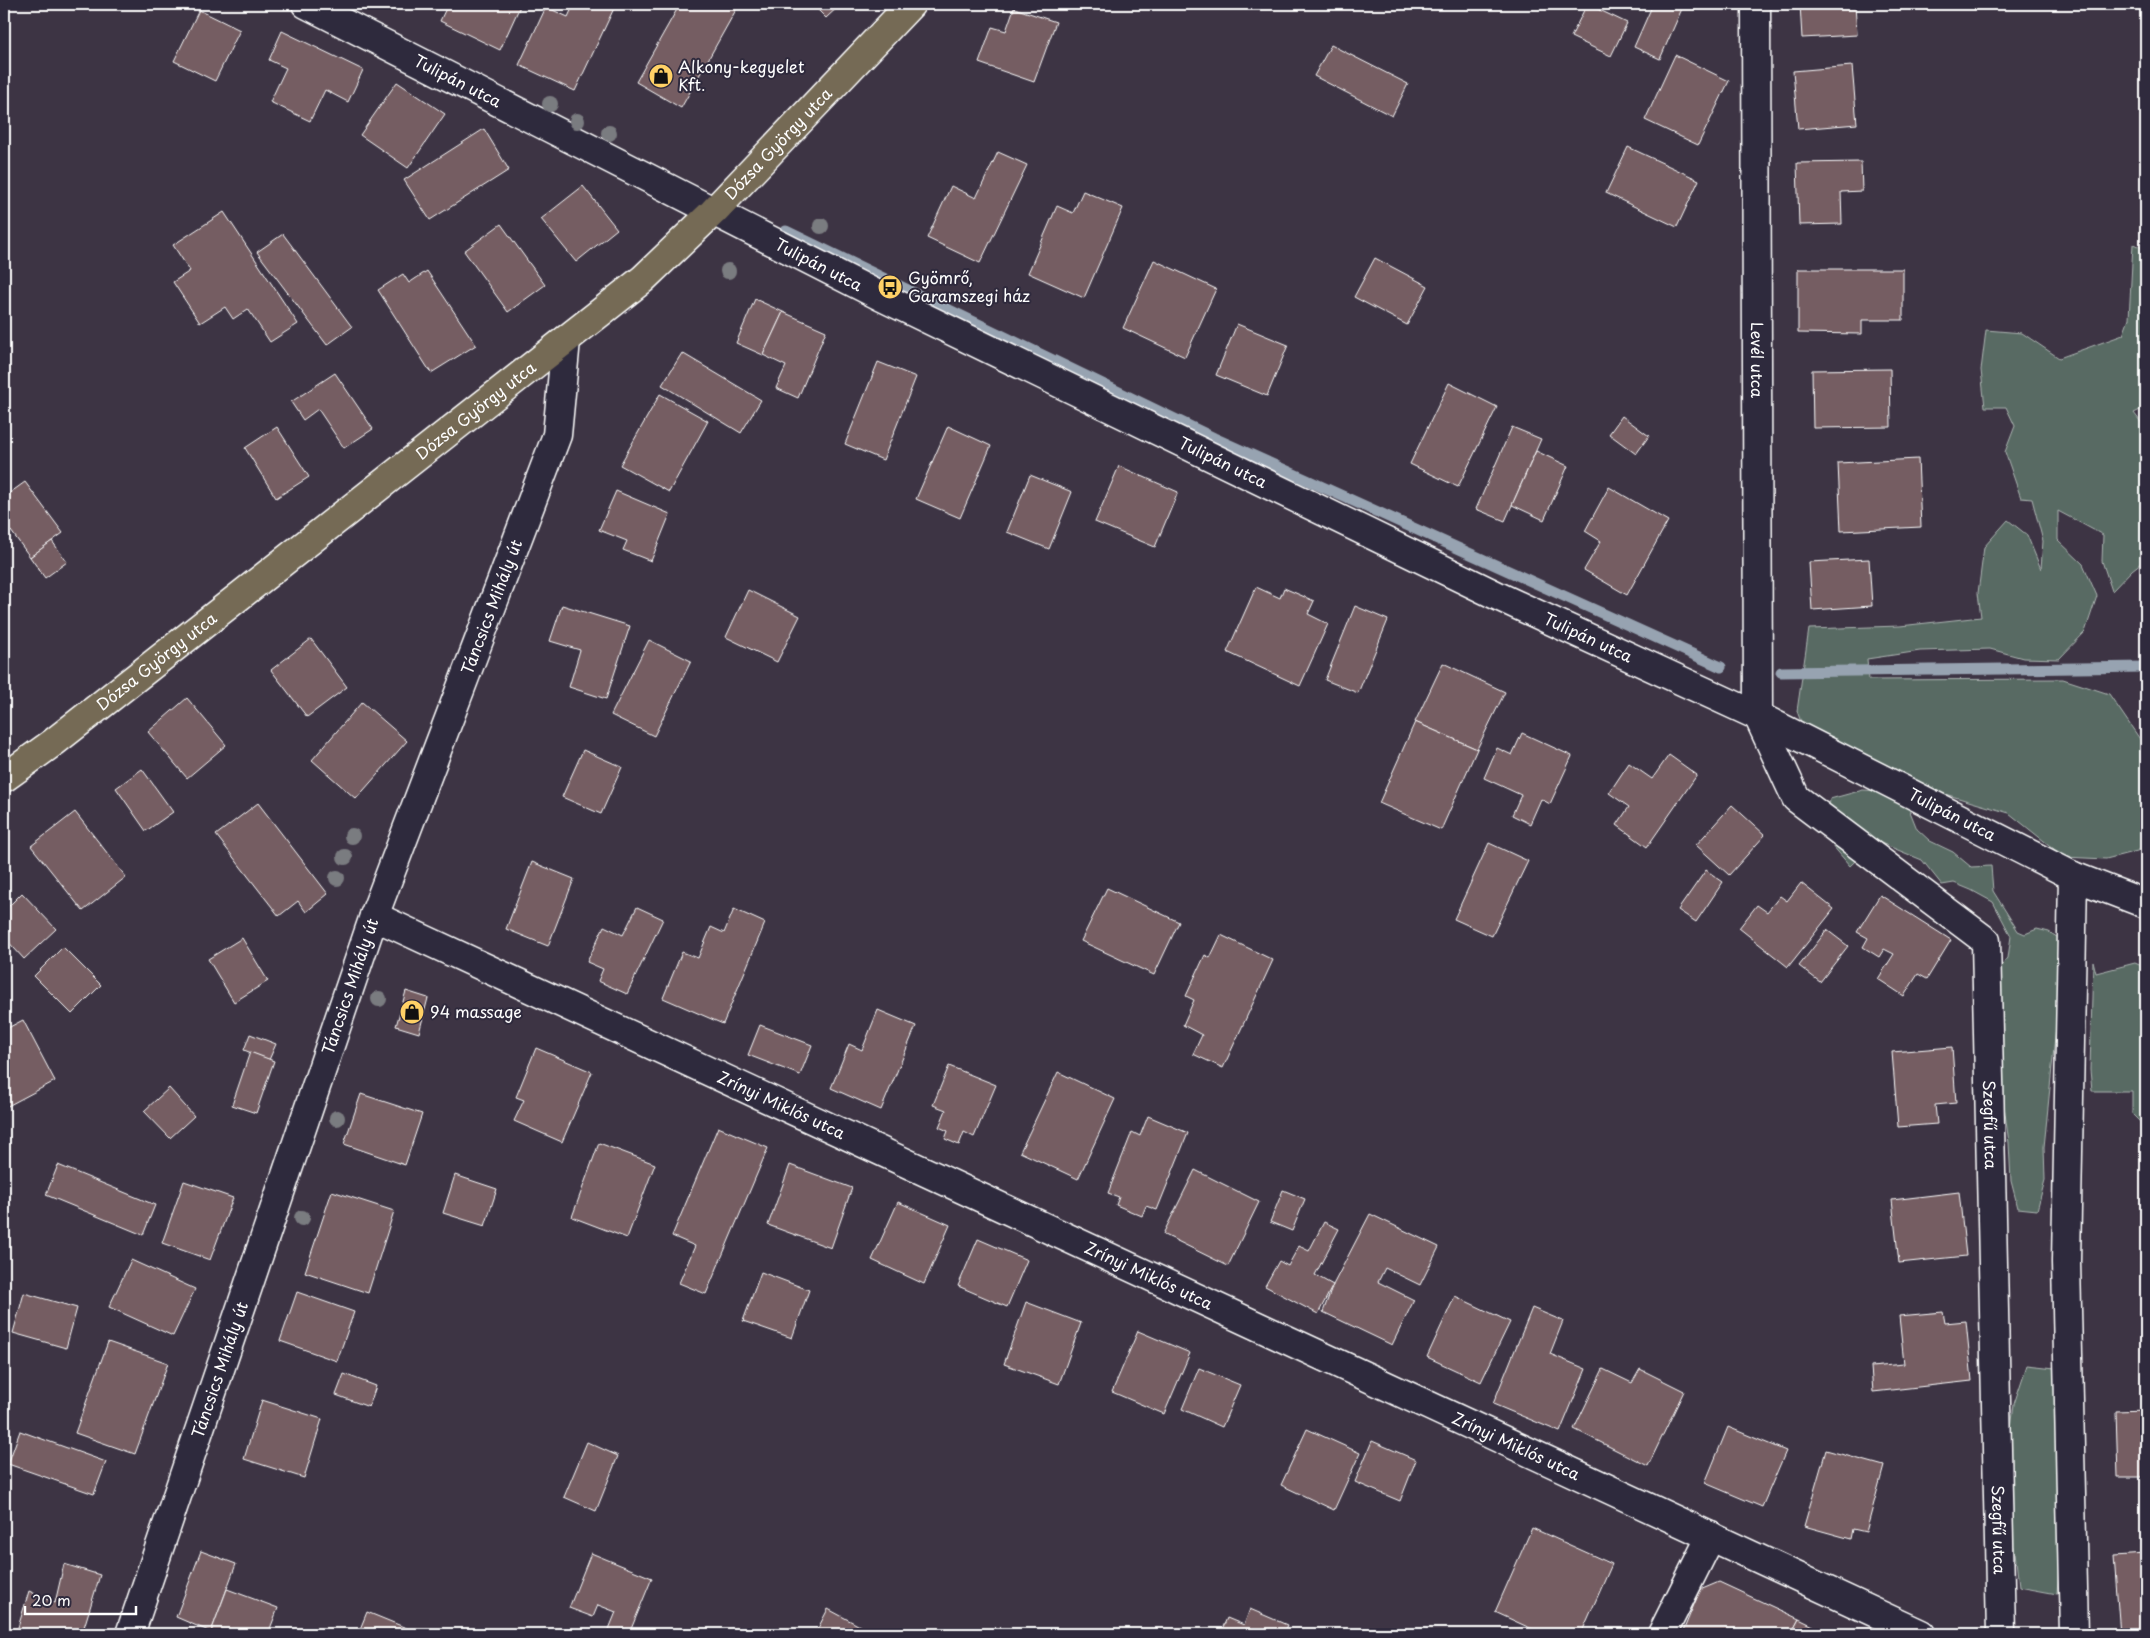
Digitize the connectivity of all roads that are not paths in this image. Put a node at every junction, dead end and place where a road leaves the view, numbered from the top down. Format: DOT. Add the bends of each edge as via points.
graph roads {
  1 [pos="306,4"];
  2 [pos="911,4"];
  3 [pos="1756,4"];
  4 [pos="713,212"];
  5 [pos="566,340"];
  6 [pos="1758,716"];
  7 [pos="4,778"];
  8 [pos="2073,876"];
  9 [pos="2146,904"];
  10 [pos="374,916"];
  11 [pos="1711,1536"];
  12 [pos="130,1634"];
  13 [pos="1662,1634"];
  14 [pos="1921,1634"];
  15 [pos="2001,1634"];
  16 [pos="2074,1634"];
  1 -- 4 [label="street, Tulipán utca"];
  2 -- 4 [label="main road, Dózsa György utca"];
  3 -- 6 [label="street, Levél utca"];
  4 -- 5 [label="main road, Dózsa György utca" via="643,279"];
  4 -- 6 [label="street, Tulipán utca" via="1502,598"];
  5 -- 7 [label="main road, Dózsa György utca"];
  5 -- 10 [label="street, Táncsics Mihály út" via="557,435"];
  6 -- 8 [label="street, Tulipán utca"];
  6 -- 15 [label="street, Szegfű utca" via="1796,798 1986,942"];
  8 -- 9 [label="street, Tulipán utca"];
  8 -- 16 [label="street" via="2066,1262"];
  10 -- 11 [label="street, Zrínyi Miklós utca"];
  10 -- 12 [label="street, Táncsics Mihály út"];
  11 -- 13 [label="street"];
  11 -- 14 [label="street, Zrínyi Miklós utca"];
}
